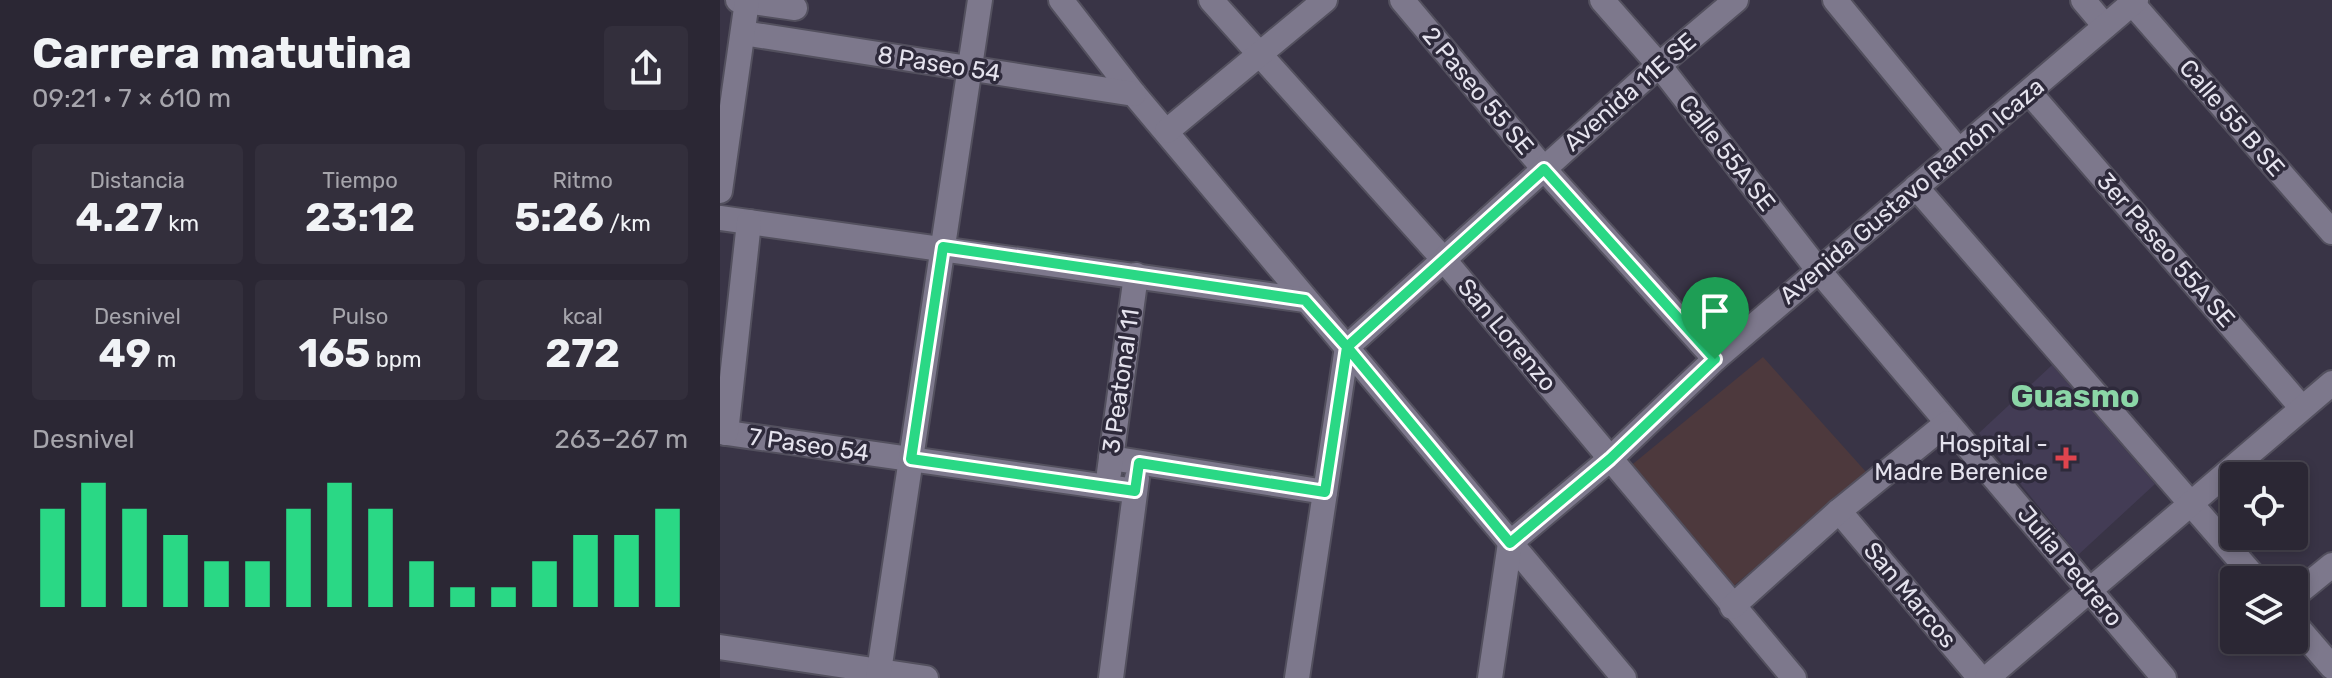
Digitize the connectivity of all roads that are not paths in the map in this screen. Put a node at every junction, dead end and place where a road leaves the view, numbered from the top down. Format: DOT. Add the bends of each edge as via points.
graph roads {
  1 [pos="980,0"];
  2 [pos="1061,0"];
  3 [pos="1211,0"];
  4 [pos="1325,0"];
  5 [pos="1402,0"];
  6 [pos="1602,0"];
  7 [pos="1736,0"];
  8 [pos="1835,0"];
  9 [pos="2083,0"];
  10 [pos="743,1"];
  11 [pos="2134,2"];
  12 [pos="795,4"];
  13 [pos="2105,26"];
  14 [pos="743,33"];
  15 [pos="790,40"];
  16 [pos="1263,54"];
  17 [pos="1659,65"];
  18 [pos="969,68"];
  19 [pos="2029,92"];
  20 [pos="1134,94"];
  21 [pos="1167,131"];
  22 [pos="1959,151"];
  23 [pos="1544,169"];
  24 [pos="1916,187"];
  25 [pos="720,191"];
  26 [pos="720,218"];
  27 [pos="749,222"];
  28 [pos="2332,232"];
  29 [pos="943,247"];
  30 [pos="1445,261"];
  31 [pos="1819,271"];
  32 [pos="1136,275"];
  33 [pos="1305,300"];
  34 [pos="1347,347"];
  35 [pos="1715,359"];
  36 [pos="2332,383"];
  37 [pos="2302,408"];
  38 [pos="724,422"];
  39 [pos="1947,423"];
  40 [pos="1111,458"];
  41 [pos="911,459"];
  42 [pos="1610,459"];
  43 [pos="1139,463"];
  44 [pos="1107,487"];
  45 [pos="1135,491"];
  46 [pos="1325,492"];
  47 [pos="2191,503"];
  48 [pos="1839,511"];
  49 [pos="1510,543"];
  50 [pos="2332,565"];
  51 [pos="2245,566"];
  52 [pos="2308,585"];
  53 [pos="2090,589"];
  54 [pos="1732,607"];
  55 [pos="2308,639"];
  56 [pos="720,647"];
  57 [pos="2332,667"];
  58 [pos="879,674"];
  59 [pos="926,678"];
  60 [pos="1111,678"];
  61 [pos="1297,678"];
  62 [pos="1490,678"];
  63 [pos="1624,678"];
  64 [pos="1794,678"];
  65 [pos="1980,678"];
  66 [pos="1987,678"];
  67 [pos="2164,678"];
  1 -- 18 [label="street"];
  2 -- 20 [label="street"];
  3 -- 16 [label="street, San Lorenzo"];
  4 -- 16 [label="street"];
  5 -- 23 [label="street, 2 Paseo 55 SE"];
  6 -- 17 [label="street, Calle 55A SE"];
  7 -- 17 [label="street, Avenida 11E SE"];
  8 -- 22 [label="street"];
  9 -- 13 [label="street"];
  10 -- 12 [label="street"];
  10 -- 14 [label="street"];
  11 -- 13 [label="street, Avenida Gustavo Ramón Icaza"];
  11 -- 28 [label="street, Calle 55 B SE"];
  12 -- 15 [label="street"];
  13 -- 19 [label="street, Avenida Gustavo Ramón Icaza"];
  14 -- 15 [label="street, 8 Paseo 54"];
  14 -- 25 [label="street"];
  15 -- 18 [label="street, 8 Paseo 54"];
  16 -- 21 [label="street"];
  16 -- 30 [label="street, San Lorenzo"];
  17 -- 23 [label="street, Avenida 11E SE"];
  17 -- 31 [label="street, Calle 55A SE"];
  18 -- 20 [label="street, 8 Paseo 54"];
  18 -- 29 [label="street"];
  19 -- 22 [label="street, Avenida Gustavo Ramón Icaza"];
  19 -- 37 [label="street, 3er Paseo 55A SE"];
  20 -- 21 [label="street"];
  21 -- 33 [label="street"];
  22 -- 24 [label="street, Avenida Gustavo Ramón Icaza"];
  23 -- 30 [label="street, Avenida 11E SE"];
  23 -- 35 [label="street, 2 Paseo 55 SE"];
  24 -- 31 [label="street, Avenida Gustavo Ramón Icaza"];
  24 -- 47 [label="street"];
  26 -- 27 [label="street"];
  27 -- 29 [label="street"];
  27 -- 38 [label="street"];
  29 -- 32 [label="street"];
  29 -- 41 [label="street"];
  30 -- 34 [label="street, Avenida 11E SE"];
  30 -- 42 [label="street, San Lorenzo"];
  31 -- 35 [label="street, Avenida Gustavo Ramón Icaza"];
  31 -- 39 [label="street, Julia Pedrero"];
  32 -- 33 [label="street"];
  32 -- 40 [label="street, 3 Peatonal 11"];
  33 -- 34 [label="street"];
  34 -- 46 [label="street"];
  34 -- 49 [label="street"];
  35 -- 42 [label="street, Avenida Gustavo Ramón Icaza"];
  36 -- 37 [label="street"];
  37 -- 47 [label="street"];
  38 -- 41 [label="street, 7 Paseo 54"];
  39 -- 48 [label="street"];
  39 -- 53 [label="street, Julia Pedrero"];
  40 -- 43 [label="street"];
  40 -- 44 [label="street, 3 Peatonal 11"];
  41 -- 44 [label="street, 7 Paseo 54"];
  41 -- 58 [label="street"];
  42 -- 49 [label="street, Avenida Gustavo Ramón Icaza"];
  42 -- 54 [label="street, San Lorenzo"];
  43 -- 45 [label="street, 3 Peatonal 11"];
  43 -- 46 [label="street"];
  44 -- 45 [label="street, 7 Paseo 54"];
  45 -- 60 [label="street, 3 Peatonal 11"];
  46 -- 61 [label="street"];
  47 -- 51 [label="street"];
  47 -- 53 [label="street"];
  48 -- 54 [label="street"];
  48 -- 65 [label="street, San Marcos"];
  49 -- 62 [label="street"];
  49 -- 63 [label="street"];
  50 -- 52 [label="street"];
  53 -- 66 [label="street"];
  53 -- 67 [label="street, Julia Pedrero"];
  54 -- 64 [label="street, San Lorenzo"];
  55 -- 57 [label="street"];
  56 -- 58 [label="street"];
  58 -- 59 [label="street"];
}
